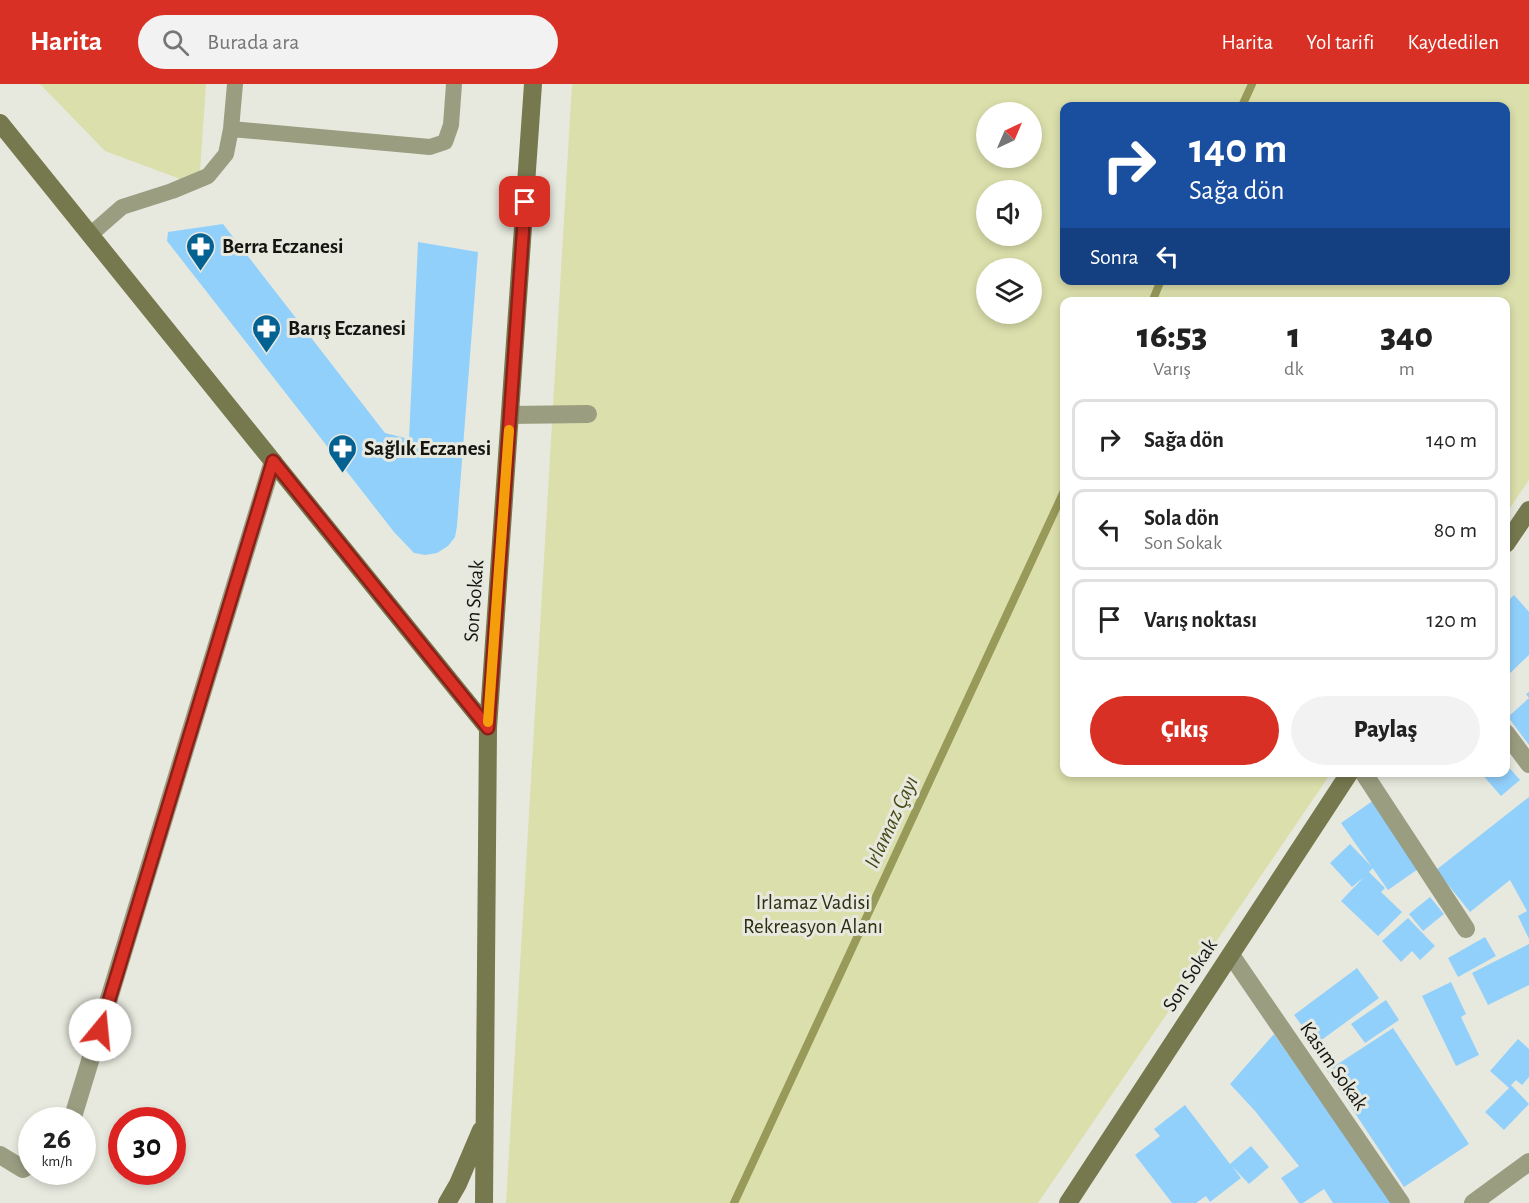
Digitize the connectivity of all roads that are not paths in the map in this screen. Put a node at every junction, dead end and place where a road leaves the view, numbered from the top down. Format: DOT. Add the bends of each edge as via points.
graph roads {
  1 [pos="235,84"];
  2 [pos="454,84"];
  3 [pos="533,84"];
  4 [pos="0,123"];
  5 [pos="231,129"];
  6 [pos="90,235"];
  7 [pos="588,414"];
  8 [pos="510,415"];
  9 [pos="273,461"];
  10 [pos="1529,510"];
  11 [pos="1510,538"];
  12 [pos="488,728"];
  13 [pos="1510,738"];
  14 [pos="1529,763"];
  15 [pos="1347,777"];
  16 [pos="1366,777"];
  17 [pos="1466,929"];
  18 [pos="1230,955"];
  19 [pos="76,1107"];
  20 [pos="484,1123"];
  21 [pos="0,1155"];
  22 [pos="1529,1162"];
  23 [pos="18,1166"];
  24 [pos="447,1203"];
  25 [pos="484,1203"];
  26 [pos="1068,1203"];
  27 [pos="1401,1203"];
  28 [pos="1473,1203"];
  1 -- 5 [label="lane"];
  2 -- 5 [label="lane" via="451,125 445,142 430,147"];
  3 -- 8 [label="main road, Son Sokak"];
  4 -- 6 [label="main road"];
  5 -- 6 [label="lane" via="226,154 208,176 122,207"];
  6 -- 9 [label="main road"];
  7 -- 8 [label="street"];
  8 -- 12 [label="main road, Son Sokak"];
  9 -- 12 [label="main road"];
  9 -- 19 [label="street"];
  10 -- 11 [label="main road"];
  12 -- 20 [label="main road, Son Sokak"];
  13 -- 14 [label="street"];
  15 -- 18 [label="main road, Son Sokak"];
  16 -- 17 [label="street"];
  18 -- 26 [label="main road, Son Sokak"];
  18 -- 27 [label="street, Kasım Sokak"];
  20 -- 24 [label="main road, Son Sokak"];
  20 -- 25 [label="main road, Son Sokak"];
  21 -- 23 [label="street"];
  22 -- 28 [label="street"];
}
